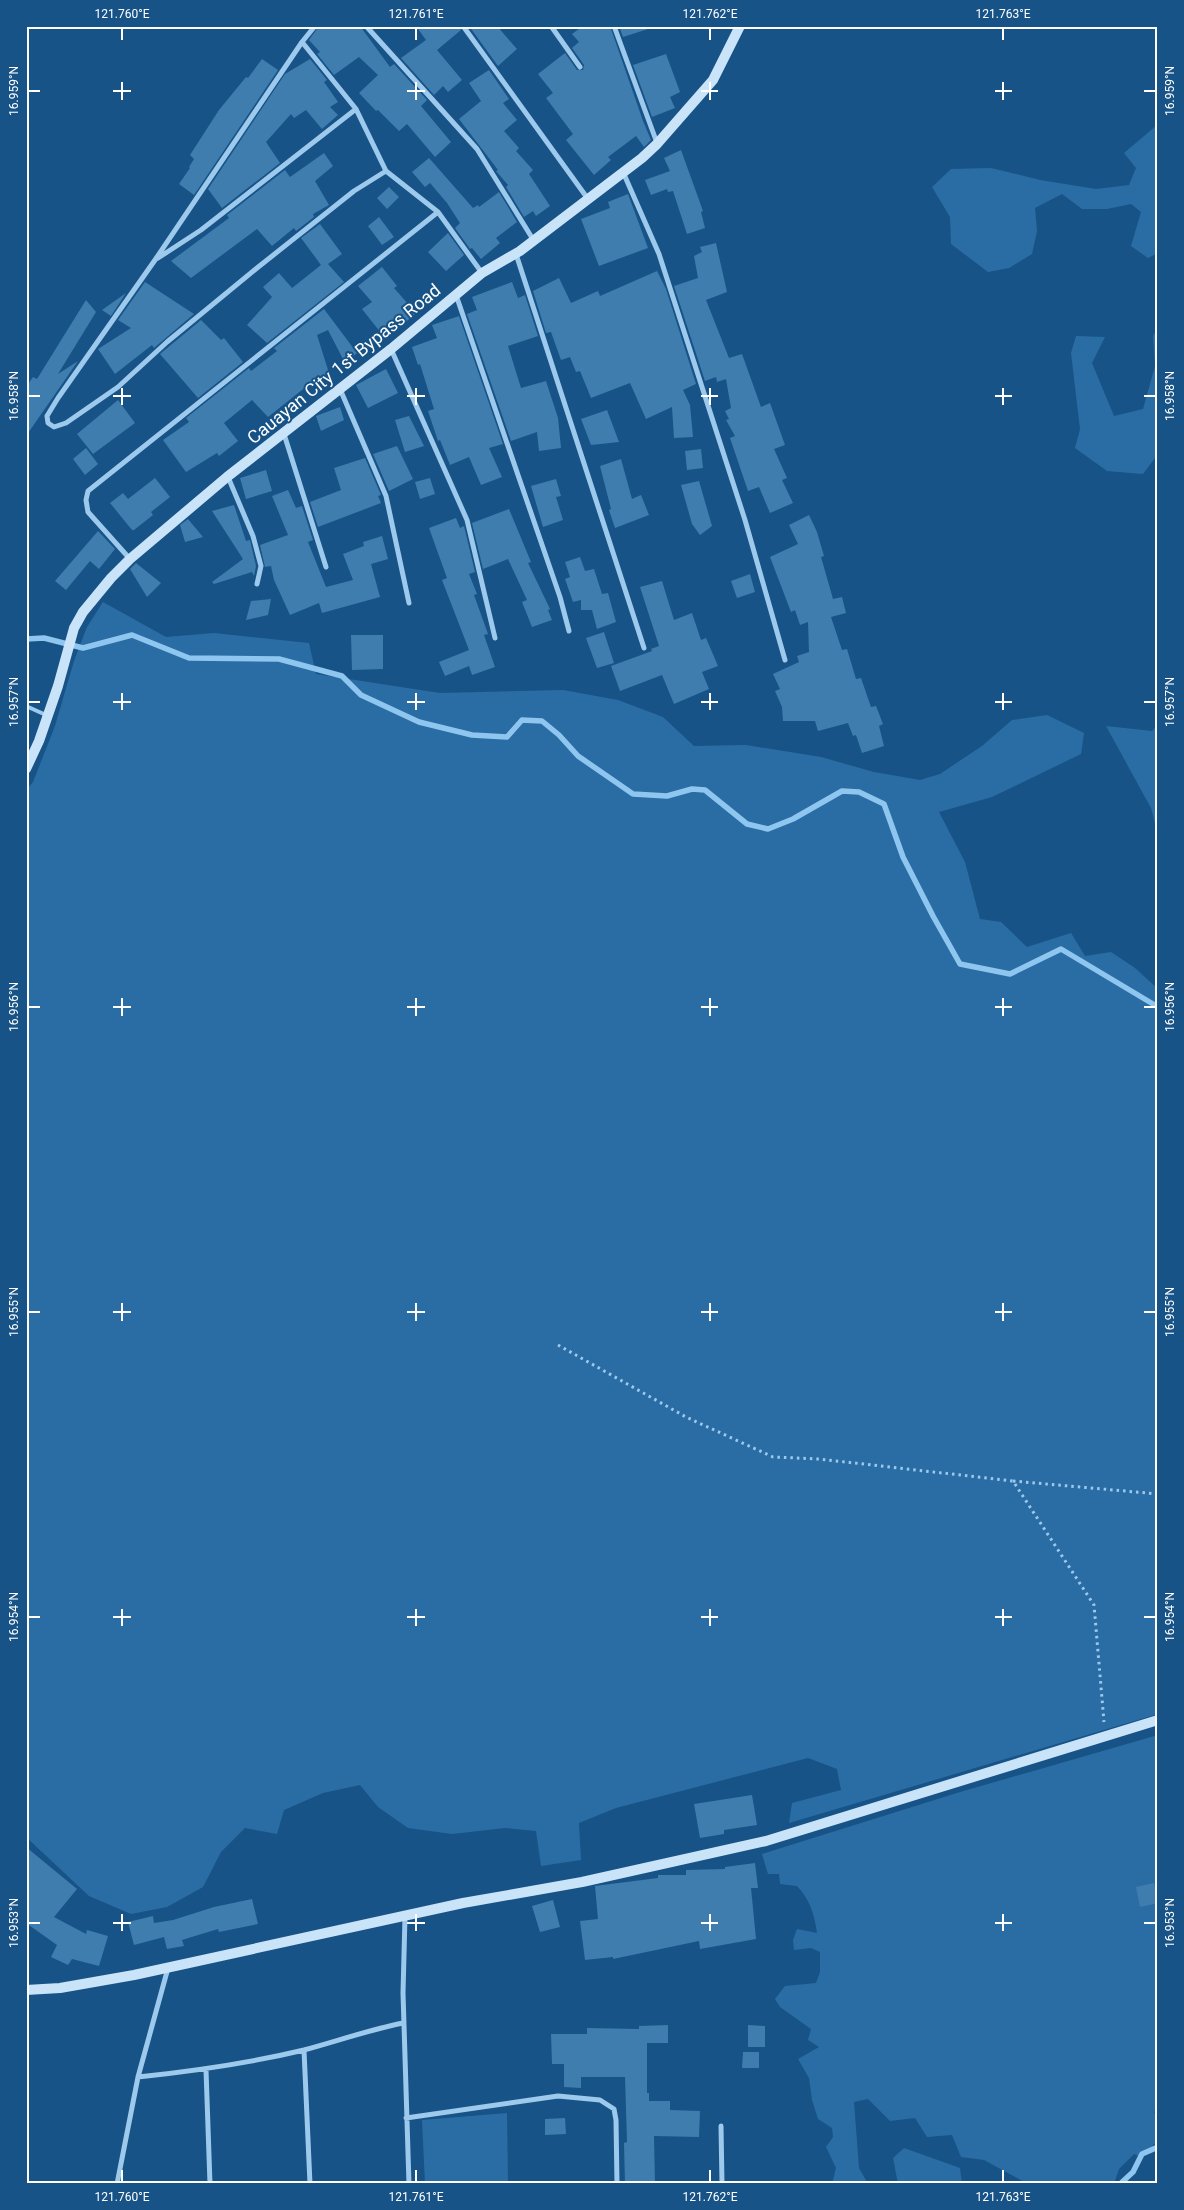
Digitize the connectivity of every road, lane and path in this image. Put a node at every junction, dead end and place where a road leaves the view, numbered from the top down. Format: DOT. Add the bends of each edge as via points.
graph roads {
  1 [pos="315,26"];
  2 [pos="366,26"];
  3 [pos="463,26"];
  4 [pos="551,26"];
  5 [pos="614,26"];
  6 [pos="740,26"];
  7 [pos="302,42"];
  8 [pos="580,67"];
  9 [pos="356,109"];
  10 [pos="657,144"];
  11 [pos="386,171"];
  12 [pos="623,171"];
  13 [pos="588,199"];
  14 [pos="438,212"];
  15 [pos="534,241"];
  16 [pos="516,254"];
  17 [pos="155,260"];
  18 [pos="482,273"];
  19 [pos="456,294"];
  20 [pos="391,349"];
  21 [pos="340,389"];
  22 [pos="284,434"];
  23 [pos="228,477"];
  24 [pos="130,559"];
  25 [pos="326,567"];
  26 [pos="256,584"];
  27 [pos="409,603"];
  28 [pos="568,631"];
  29 [pos="495,638"];
  30 [pos="644,648"];
  31 [pos="785,660"];
  32 [pos="26,706"];
  33 [pos="48,716"];
  34 [pos="26,769"];
  35 [pos="558,1345"];
  36 [pos="1012,1481"];
  37 [pos="1158,1494"];
  38 [pos="1158,1720"];
  39 [pos="1105,1735"];
  40 [pos="405,1916"];
  41 [pos="168,1968"];
  42 [pos="26,1990"];
  43 [pos="404,2024"];
  44 [pos="304,2050"];
  45 [pos="206,2070"];
  46 [pos="138,2078"];
  47 [pos="406,2118"];
  48 [pos="721,2126"];
  49 [pos="117,2184"];
  50 [pos="210,2184"];
  51 [pos="310,2184"];
  52 [pos="409,2184"];
  53 [pos="617,2184"];
  54 [pos="722,2184"];
  1 -- 7 [label="street"];
  2 -- 15 [label="street" via="477,149"];
  3 -- 13 [label="street"];
  4 -- 8 [label="street"];
  5 -- 10 [label="street"];
  6 -- 10 [label="street, Cauayan City 1st Bypass Road" via="713,80"];
  7 -- 9 [label="street"];
  7 -- 17 [label="street"];
  9 -- 11 [label="street"];
  9 -- 17 [label="street" via="201,230"];
  10 -- 12 [label="street, Cauayan City 1st Bypass Road"];
  11 -- 14 [label="street"];
  11 -- 17 [label="street" via="354,190 257,268 167,342 118,388 66,422 50,426 47,416 54,403"];
  12 -- 13 [label="street, Cauayan City 1st Bypass Road"];
  12 -- 31 [label="street" via="662,262 745,520"];
  13 -- 15 [label="street, Cauayan City 1st Bypass Road"];
  14 -- 18 [label="street"];
  14 -- 24 [label="street" via="88,491 88,512"];
  15 -- 16 [label="street, Cauayan City 1st Bypass Road"];
  16 -- 18 [label="street, Cauayan City 1st Bypass Road"];
  16 -- 30 [label="street"];
  18 -- 19 [label="street, Cauayan City 1st Bypass Road"];
  19 -- 20 [label="street, Cauayan City 1st Bypass Road"];
  19 -- 28 [label="street" via="560,597"];
  20 -- 21 [label="street, Cauayan City 1st Bypass Road"];
  20 -- 29 [label="street" via="467,520"];
  21 -- 22 [label="street, Cauayan City 1st Bypass Road"];
  21 -- 27 [label="street" via="386,496"];
  22 -- 23 [label="street, Cauayan City 1st Bypass Road"];
  22 -- 25 [label="street"];
  23 -- 24 [label="street, Cauayan City 1st Bypass Road"];
  23 -- 26 [label="street" via="253,536 261,566"];
  24 -- 33 [label="street, Cauayan City 1st Bypass Road" via="83,612 74,628"];
  32 -- 33 [label="lane"];
  33 -- 34 [label="street, Cauayan City 1st Bypass Road"];
  35 -- 36 [label="path" via="686,1417 773,1457 820,1459"];
  36 -- 37 [label="path"];
  36 -- 39 [label="path" via="1094,1605"];
  38 -- 39 [label="street"];
  39 -- 40 [label="street" via="766,1841 582,1882"];
  40 -- 41 [label="street"];
  40 -- 43 [label="street"];
  41 -- 42 [label="street" via="60,1988"];
  41 -- 46 [label="street"];
  43 -- 44 [label="street"];
  43 -- 47 [label="street"];
  44 -- 45 [label="street"];
  44 -- 51 [label="street"];
  45 -- 46 [label="street"];
  45 -- 50 [label="street"];
  46 -- 49 [label="street"];
  47 -- 52 [label="street"];
  47 -- 53 [label="street" via="558,2096 600,2100 614,2109"];
  48 -- 54 [label="street"];
}
